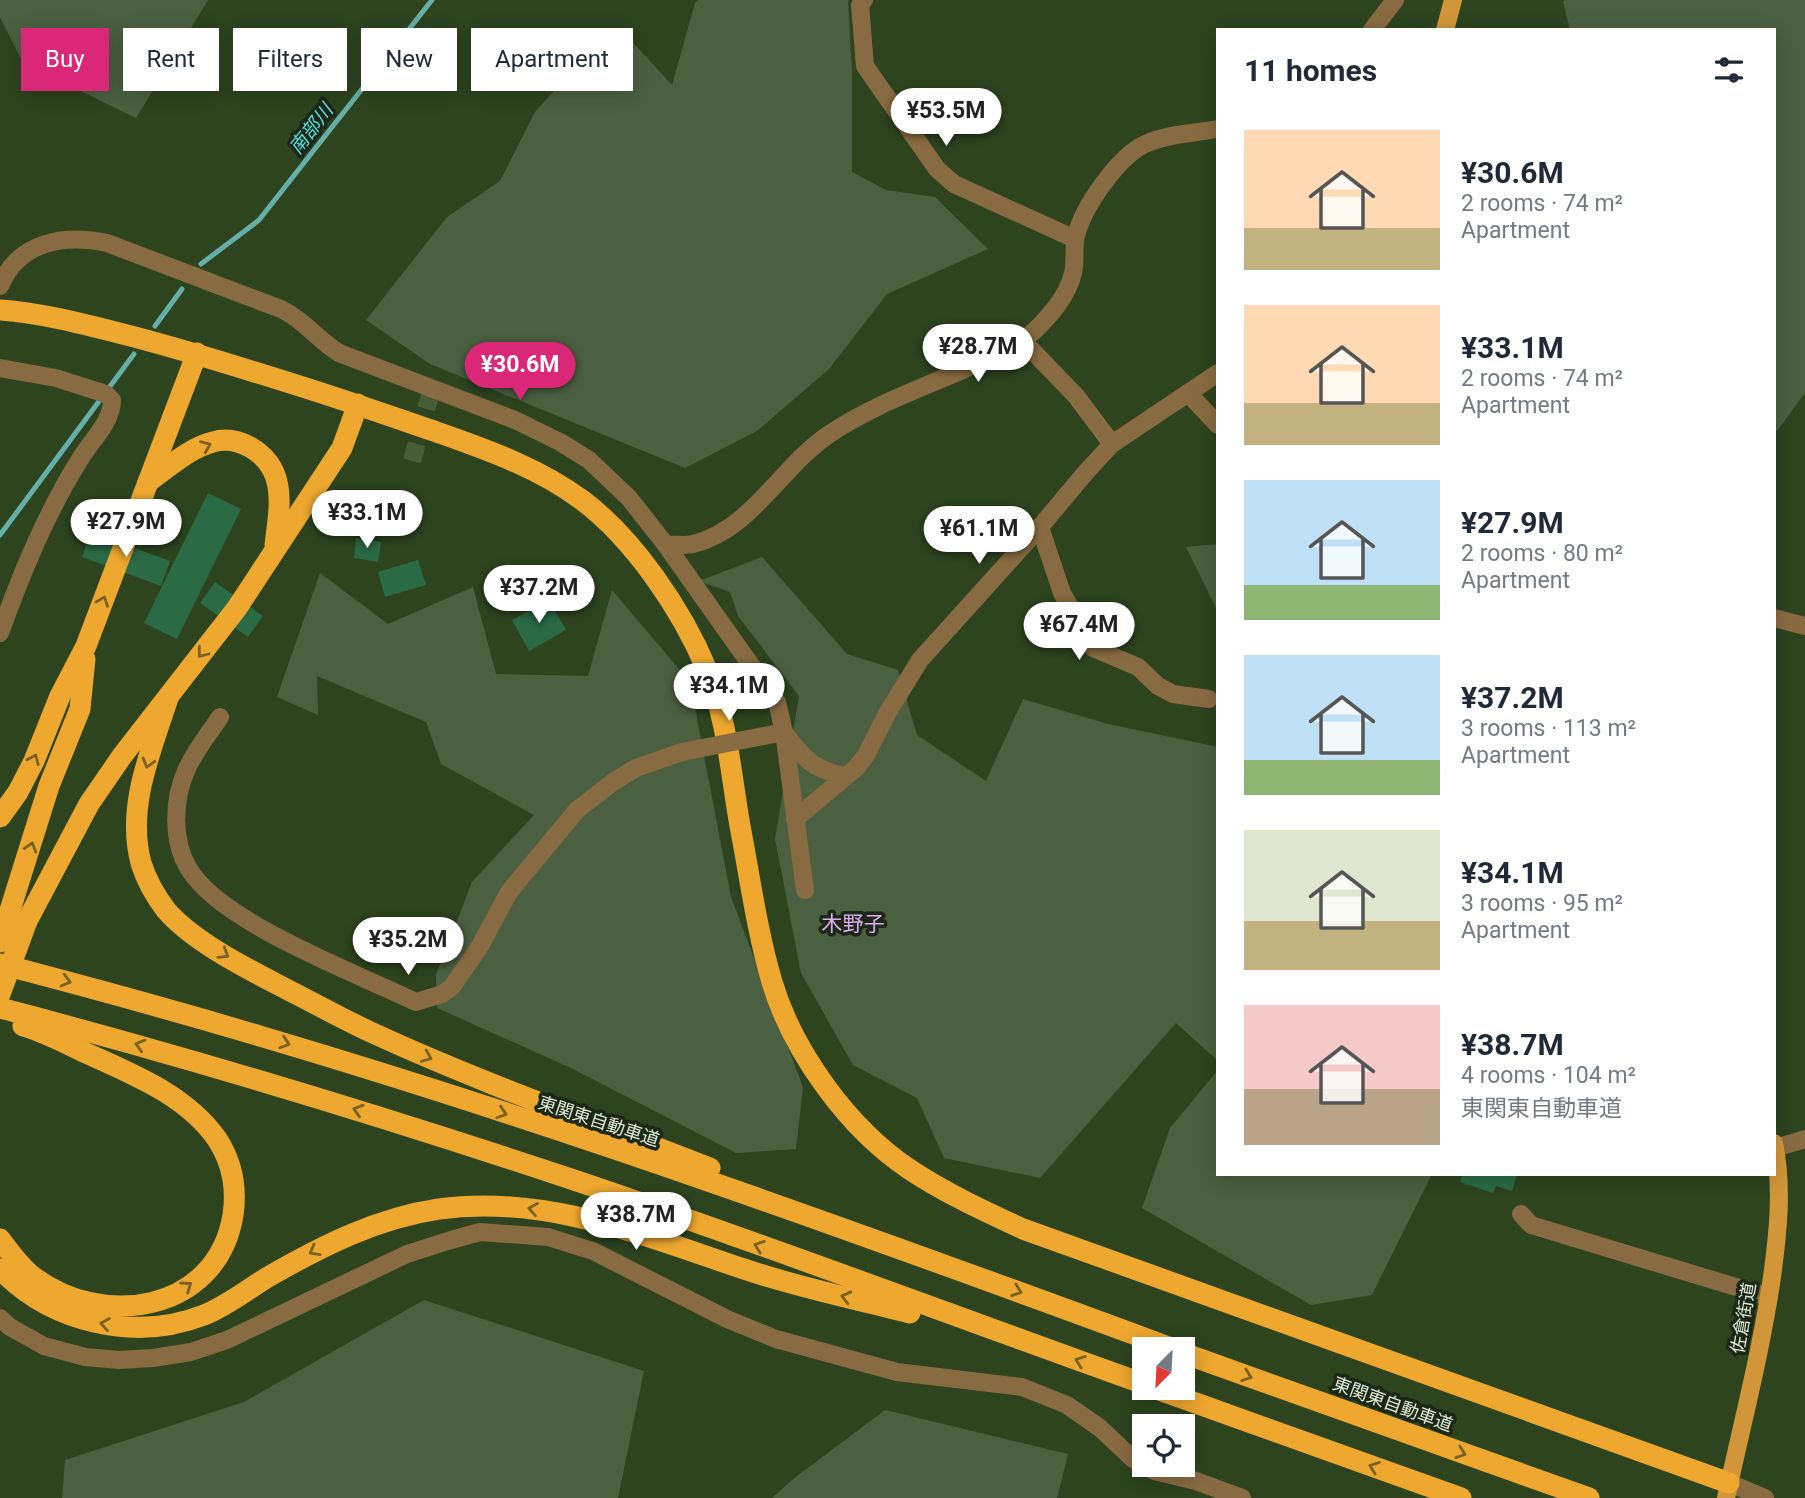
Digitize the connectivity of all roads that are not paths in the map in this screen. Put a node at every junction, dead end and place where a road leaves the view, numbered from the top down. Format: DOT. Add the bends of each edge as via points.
graph roads {
  1 [pos="864,0"];
  2 [pos="1395,0"];
  3 [pos="1453,0"];
  4 [pos="1374,28"];
  5 [pos="1446,28"];
  6 [pos="1216,129"];
  7 [pos="1075,239"];
  8 [pos="0,286"];
  9 [pos="0,310"];
  10 [pos="1023,341"];
  11 [pos="197,353"];
  12 [pos="0,368"];
  13 [pos="1216,374"];
  14 [pos="1188,393"];
  15 [pos="358,404"];
  16 [pos="1216,423"];
  17 [pos="1112,444"];
  18 [pos="148,482"];
  19 [pos="1040,527"];
  20 [pos="666,545"];
  21 [pos="275,551"];
  22 [pos="1776,619"];
  23 [pos="1805,626"];
  24 [pos="0,633"];
  25 [pos="86,646"];
  26 [pos="168,698"];
  27 [pos="1209,699"];
  28 [pos="220,717"];
  29 [pos="783,732"];
  30 [pos="844,776"];
  31 [pos="0,817"];
  32 [pos="795,818"];
  33 [pos="805,890"];
  34 [pos="19,916"];
  35 [pos="0,942"];
  36 [pos="0,964"];
  37 [pos="0,994"];
  38 [pos="0,1008"];
  39 [pos="0,1018"];
  40 [pos="1805,1139"];
  41 [pos="1776,1146"];
  42 [pos="1776,1160"];
  43 [pos="1521,1213"];
  44 [pos="0,1239"];
  45 [pos="0,1269"];
  46 [pos="990,1281"];
  47 [pos="1769,1297"];
  48 [pos="0,1318"];
  49 [pos="1008,1335"];
  50 [pos="1142,1337"];
  51 [pos="1195,1357"];
  52 [pos="1132,1380"];
  53 [pos="1187,1400"];
  54 [pos="1728,1491"];
  55 [pos="1242,1498"];
  56 [pos="1461,1498"];
  57 [pos="1589,1498"];
  58 [pos="1765,1498"];
  1 -- 7 [label="street" via="860,5 865,66 937,169 954,184"];
  2 -- 4 [label="street"];
  3 -- 5 [label="main road"];
  6 -- 7 [label="street" via="1157,140 1126,157 1102,186"];
  7 -- 10 [label="street" via="1074,271 1067,289"];
  8 -- 20 [label="street" via="16,259 41,245 85,238 281,309 299,318 339,353 515,420 560,442 610,479"];
  9 -- 11 [label="highway" via="64,319"];
  10 -- 17 [label="street" via="1076,396"];
  10 -- 20 [label="street" via="1000,356 865,412 827,436 726,530 691,544"];
  11 -- 15 [label="highway"];
  11 -- 18 [label="highway"];
  12 -- 24 [label="street" via="56,378 113,400 112,411 56,501"];
  13 -- 14 [label="street"];
  14 -- 16 [label="street"];
  14 -- 17 [label="street"];
  15 -- 21 [label="highway" via="342,447"];
  15 -- 54 [label="highway" via="505,456 550,479 585,502 649,570 708,673 722,721 758,925 773,985 792,1031 824,1084 862,1130 907,1167 963,1201 1023,1229"];
  17 -- 19 [label="street"];
  18 -- 21 [label="highway, one-way" via="214,442 247,445 266,459 278,480"];
  25 -- 18 [label="highway, one-way"];
  19 -- 27 [label="street" via="1062,593 1093,648 1138,667 1173,694"];
  19 -- 30 [label="street" via="920,660 866,755"];
  20 -- 29 [label="street" via="777,702"];
  21 -- 26 [label="highway, one-way"];
  22 -- 23 [label="street"];
  31 -- 25 [label="highway, one-way" via="23,781"];
  34 -- 25 [label="highway, one-way" via="50,786 80,709"];
  26 -- 34 [label="highway" via="89,804"];
  26 -- 46 [label="highway, one-way" via="139,795 136,834 152,888 187,929 255,972 394,1043"];
  28 -- 29 [label="street, bridge" via="195,753 178,798 176,828 189,870 227,908 416,1002 452,987 509,892 578,810 613,782 636,768 682,752"];
  29 -- 30 [label="street" via="810,764"];
  29 -- 32 [label="street"];
  30 -- 32 [label="street"];
  32 -- 33 [label="street"];
  34 -- 35 [label="highway"];
  34 -- 37 [label="highway, bridge"];
  36 -- 46 [label="highway, 東関東自動車道, one-way" via="265,1037 420,1086"];
  49 -- 38 [label="highway, one-way" via="411,1126"];
  44 -- 39 [label="highway, one-way" via="31,1275 68,1295 112,1306 148,1305 189,1286 215,1261 235,1204 229,1160 187,1107 139,1077"];
  40 -- 41 [label="street"];
  42 -- 47 [label="main road, 佐倉街道" via="1779,1201"];
  43 -- 47 [label="street" via="1531,1225"];
  49 -- 45 [label="highway, one-way" via="787,1282 645,1234 525,1207 438,1209 384,1222 319,1247 205,1314 156,1326 132,1328 71,1316 16,1286"];
  46 -- 50 [label="highway, 東関東自動車道, one-way"];
  47 -- 54 [label="main road, 佐倉街道"];
  48 -- 55 [label="street" via="44,1346 64,1352 119,1360 153,1358 227,1340 407,1254 451,1240 480,1232 548,1237 593,1251 776,1339 897,1372 1022,1387 1067,1405 1133,1460 1154,1471"];
  52 -- 49 [label="highway, one-way"];
  51 -- 57 [label="highway, 東関東自動車道, one-way"];
  56 -- 53 [label="highway, one-way"];
  54 -- 58 [label="street"];
}
